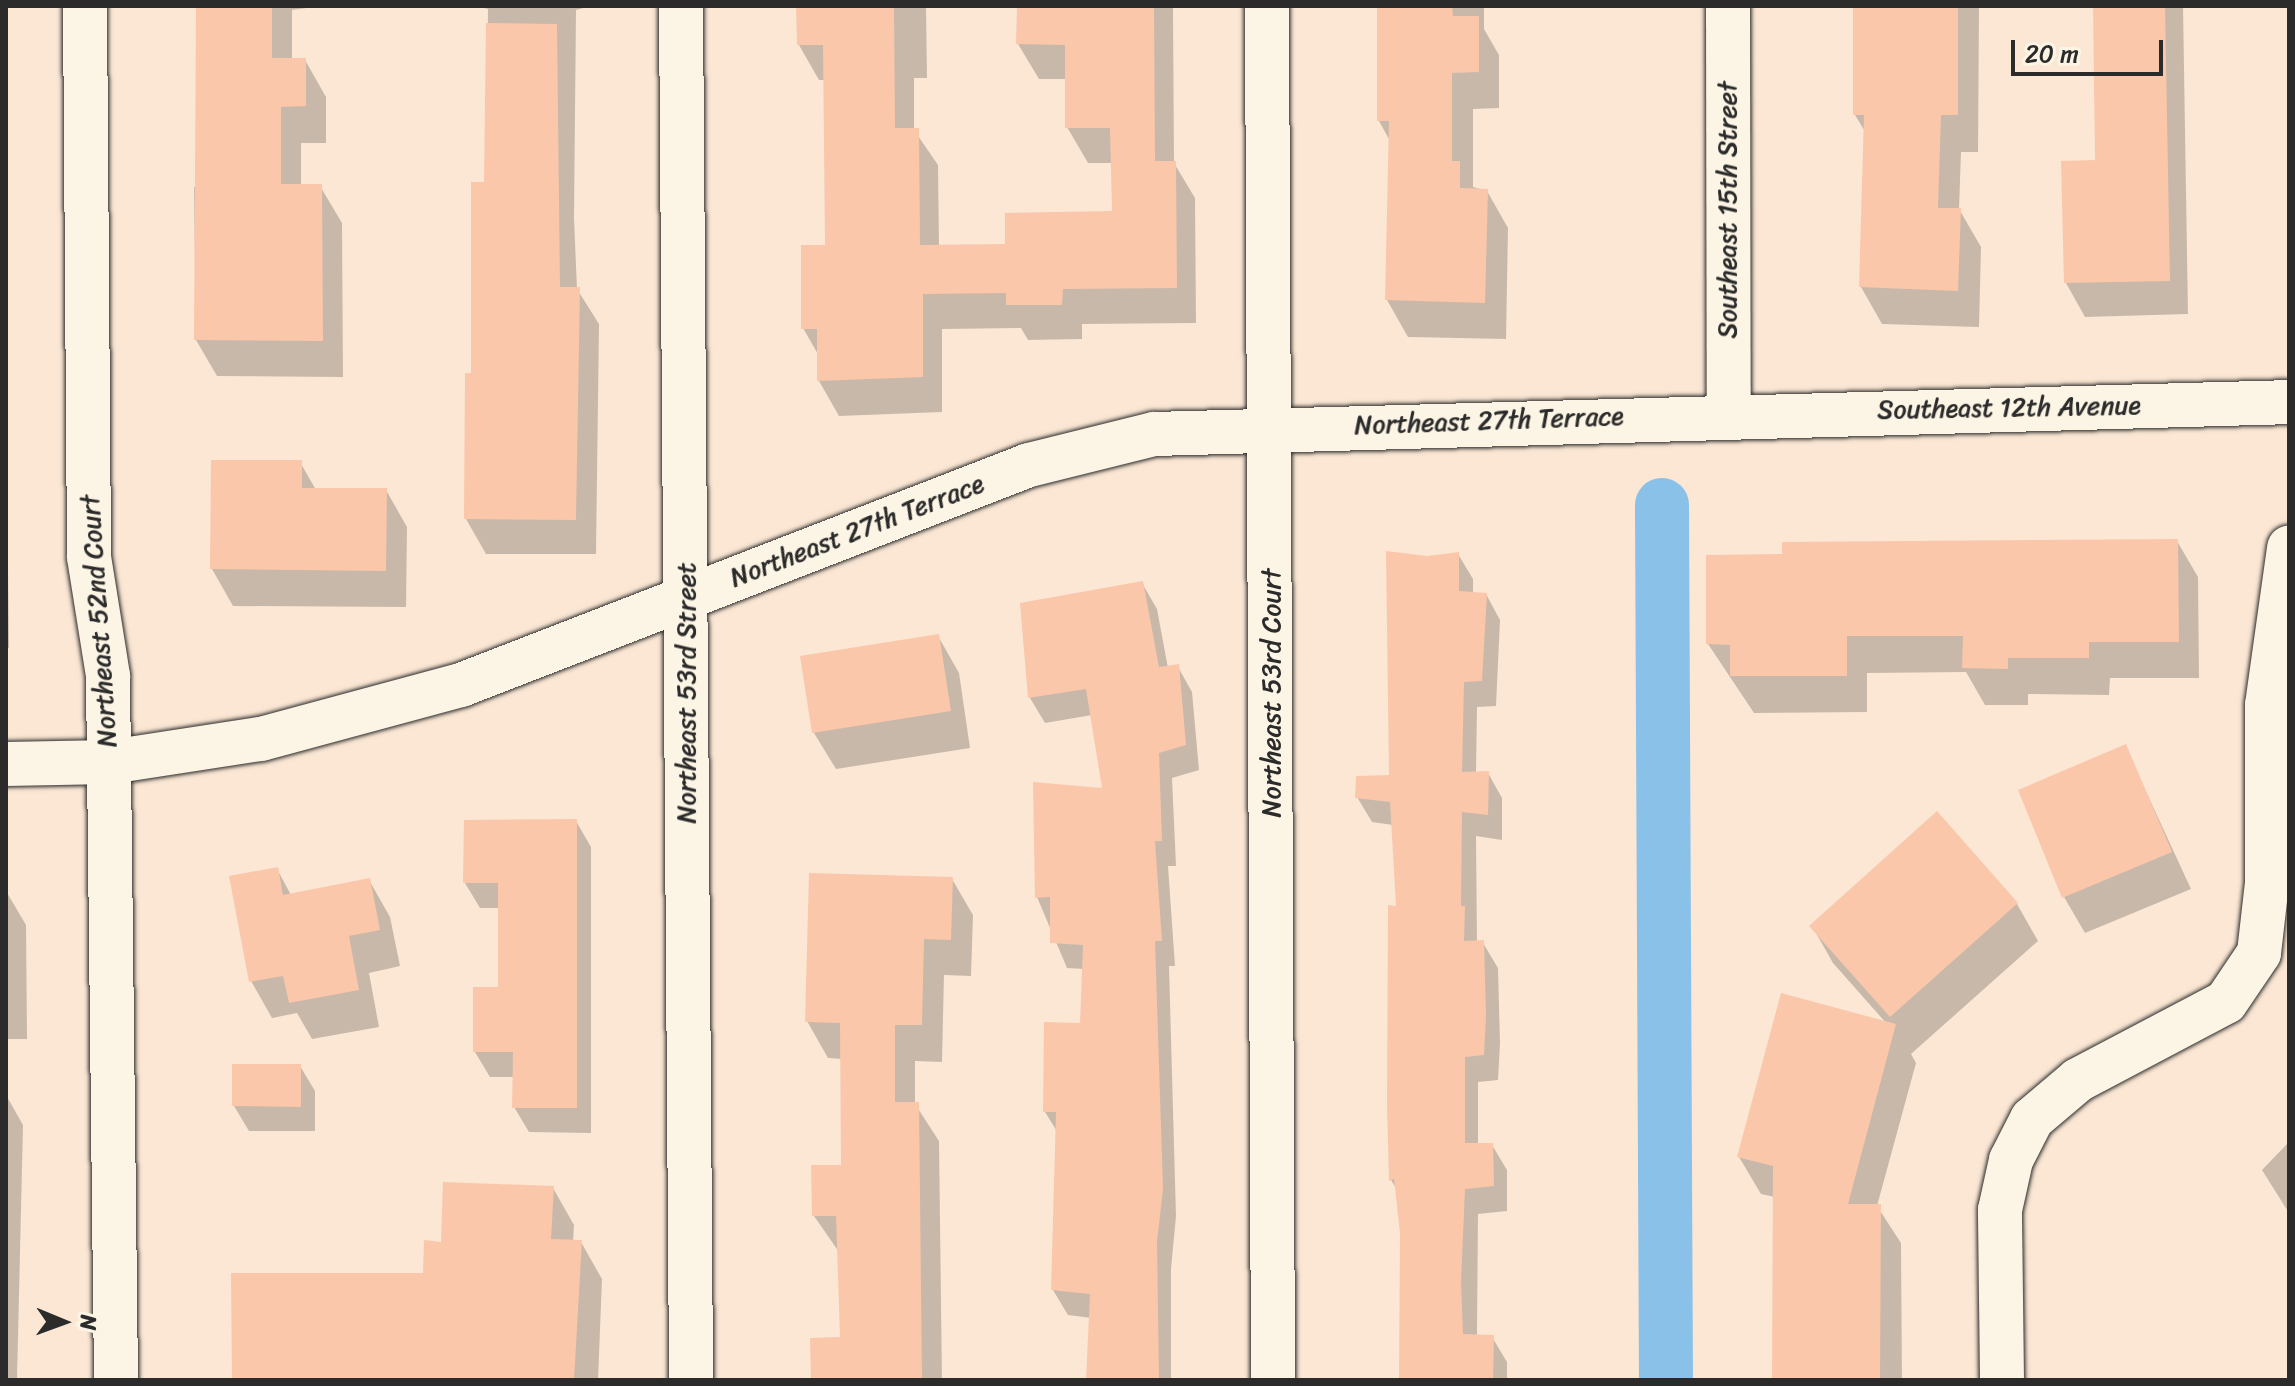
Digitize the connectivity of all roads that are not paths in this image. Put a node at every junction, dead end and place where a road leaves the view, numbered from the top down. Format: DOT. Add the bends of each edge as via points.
graph roads {
  1 [pos="85,6"];
  2 [pos="681,6"];
  3 [pos="1267,6"];
  4 [pos="1728,6"];
  5 [pos="2289,402"];
  6 [pos="1729,414"];
  7 [pos="1271,428"];
  8 [pos="2289,548"];
  9 [pos="687,596"];
  10 [pos="110,762"];
  11 [pos="6,764"];
  12 [pos="116,1380"];
  13 [pos="691,1380"];
  14 [pos="1273,1380"];
  15 [pos="2002,1380"];
  1 -- 10 [label="street, Northeast 52nd Court" via="89,557 108,676"];
  2 -- 9 [label="street, Northeast 53rd Street"];
  3 -- 7 [label="street, Northeast 53rd Court"];
  4 -- 6 [label="street, Southeast 15th Street"];
  5 -- 6 [label="street, Southeast 12th Avenue"];
  6 -- 7 [label="street, Northeast 27th Terrace"];
  7 -- 9 [label="street, Northeast 27th Terrace" via="1154,434 1029,465"];
  7 -- 14 [label="street, Northeast 53rd Court"];
  8 -- 15 [label="street" via="2267,705 2267,883 2259,953 2226,1002 2078,1080 2032,1119 2011,1160 2000,1210"];
  9 -- 10 [label="street, Northeast 27th Terrace" via="461,685 261,739"];
  9 -- 13 [label="street, Northeast 53rd Street"];
  10 -- 11 [label="street, Northeast 27th Terrace"];
  10 -- 12 [label="street, Northeast 52nd Court"];
}
